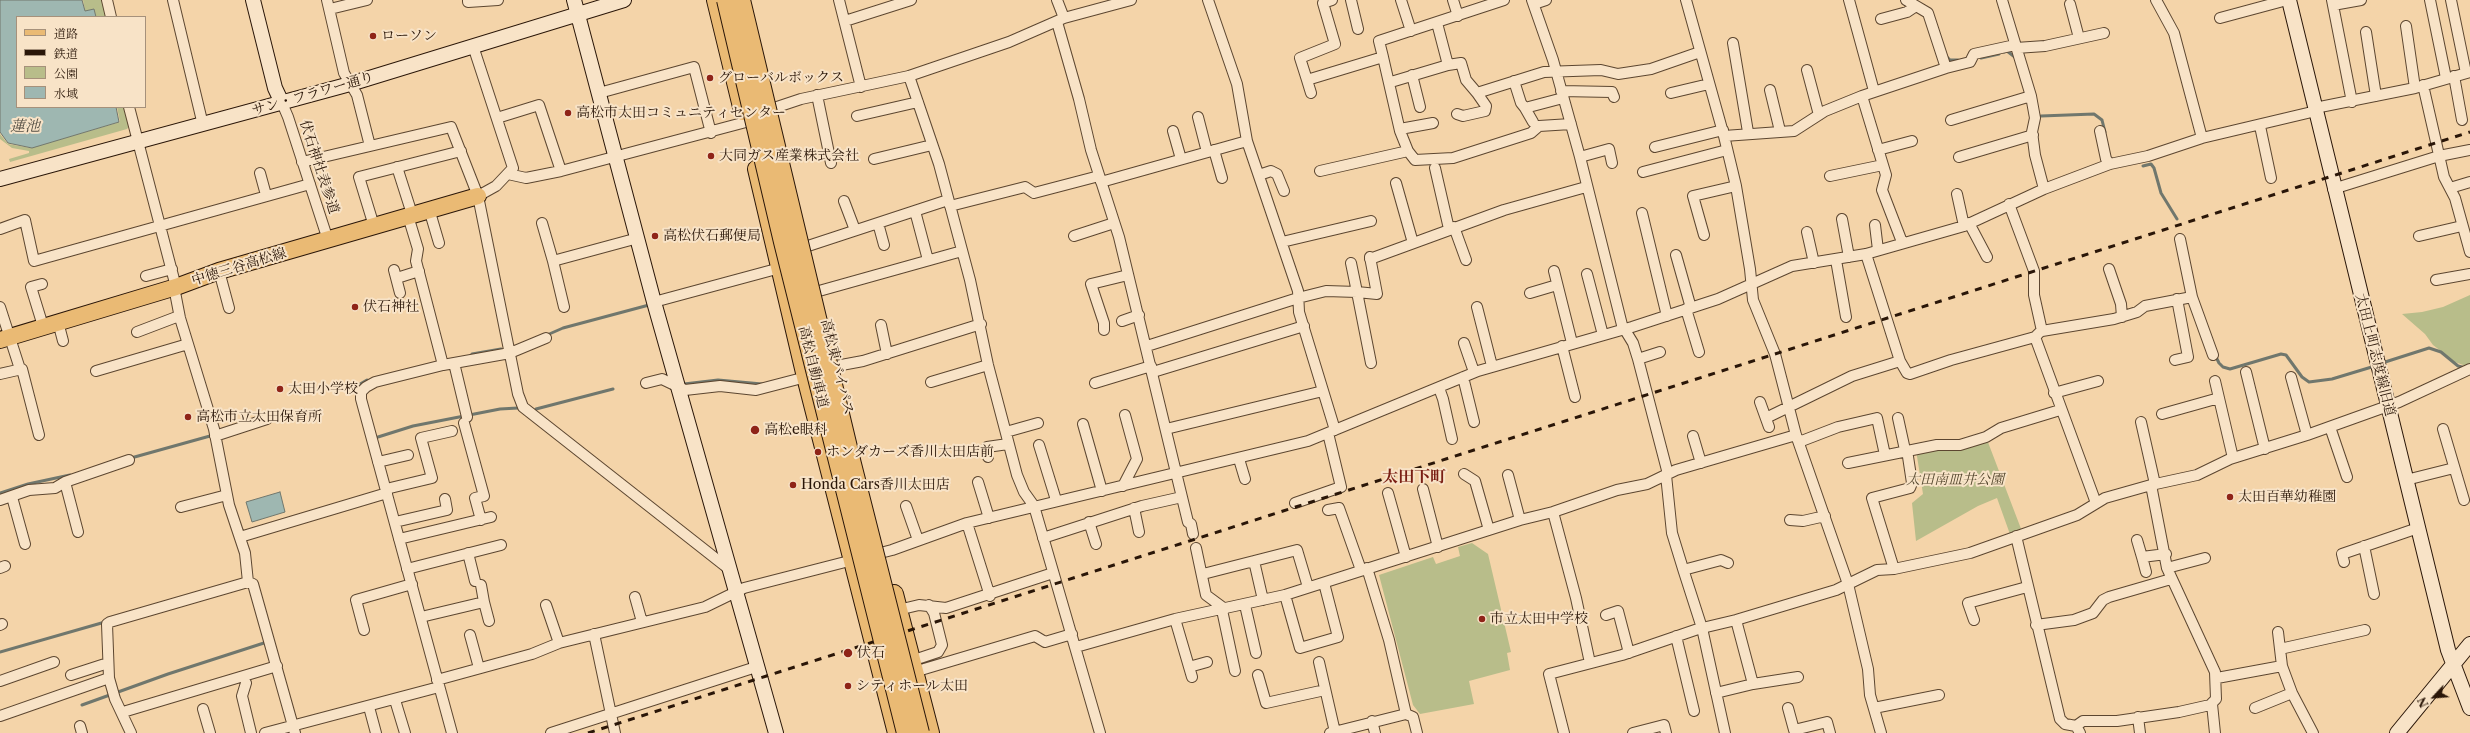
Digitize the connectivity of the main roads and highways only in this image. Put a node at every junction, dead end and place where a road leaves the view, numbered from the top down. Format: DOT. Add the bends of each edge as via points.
graph roads {
  1 [pos="716,0"];
  2 [pos="726,0"];
  3 [pos="741,0"];
  4 [pos="749,0"];
  5 [pos="478,196"];
  6 [pos="5,338"];
  7 [pos="897,733"];
  8 [pos="906,733"];
  9 [pos="920,733"];
  10 [pos="930,733"];
  1 -- 7 [label="highway" via="851,560"];
  2 -- 8 [label="highway, 高松自動車道, bridge" via="783,242"];
  3 -- 9 [label="highway, 高松自動車道, bridge" via="842,426"];
  4 -- 10 [label="highway, 高松東バイパス" via="836,366"];
  5 -- 6 [label="main road, 中徳三谷高松線" via="219,271 175,287"];
}
